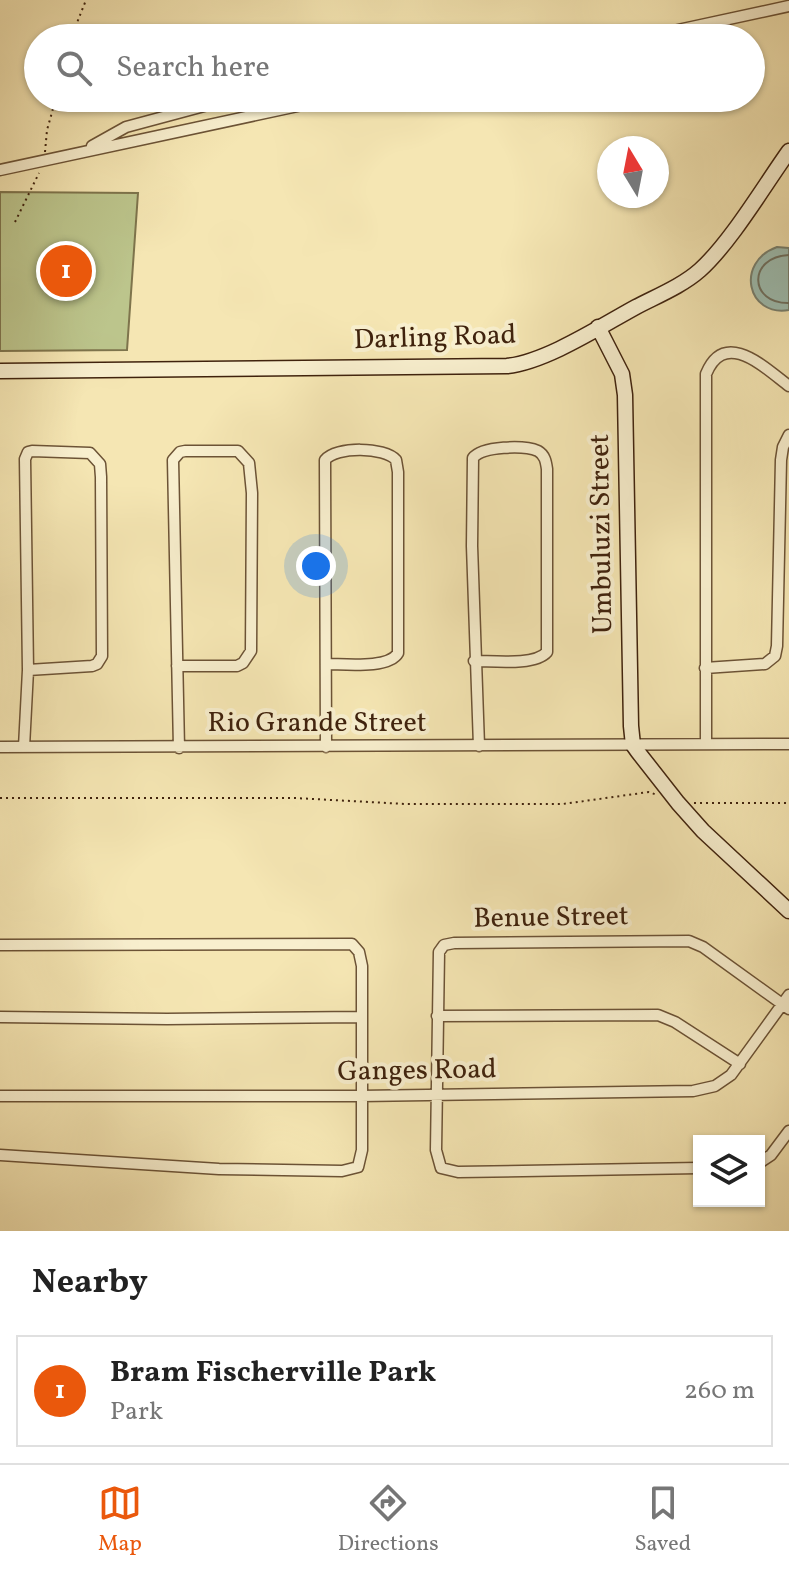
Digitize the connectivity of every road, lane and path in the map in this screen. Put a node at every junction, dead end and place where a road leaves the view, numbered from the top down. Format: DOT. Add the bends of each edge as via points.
graph roads {
  1 [pos="86,0"];
  2 [pos="789,6"];
  3 [pos="77,24"];
  4 [pos="706,24"];
  5 [pos="182,112"];
  6 [pos="269,112"];
  7 [pos="87,151"];
  8 [pos="789,151"];
  9 [pos="0,170"];
  10 [pos="598,327"];
  11 [pos="0,371"];
  12 [pos="789,386"];
  13 [pos="789,435"];
  14 [pos="474,661"];
  15 [pos="326,664"];
  16 [pos="177,666"];
  17 [pos="705,668"];
  18 [pos="28,670"];
  19 [pos="706,744"];
  20 [pos="789,744"];
  21 [pos="633,745"];
  22 [pos="479,746"];
  23 [pos="0,747"];
  24 [pos="24,747"];
  25 [pos="326,747"];
  26 [pos="179,748"];
  27 [pos="0,798"];
  28 [pos="678,803"];
  29 [pos="789,803"];
  30 [pos="789,911"];
  31 [pos="0,945"];
  32 [pos="787,1003"];
  33 [pos="437,1016"];
  34 [pos="0,1017"];
  35 [pos="361,1017"];
  36 [pos="740,1064"];
  37 [pos="437,1095"];
  38 [pos="0,1096"];
  39 [pos="361,1096"];
  40 [pos="789,1131"];
  41 [pos="0,1155"];
  42 [pos="765,1159"];
  43 [pos="693,1168"];
  1 -- 3 [label="path"];
  2 -- 4 [label="street"];
  5 -- 7 [label="street" via="126,127"];
  6 -- 7 [label="street"];
  7 -- 9 [label="street"];
  8 -- 10 [label="street, Darling Road" via="701,269"];
  10 -- 11 [label="street, Darling Road" via="538,358 507,366"];
  10 -- 21 [label="street, Umbuluzi Street" via="622,374 625,395"];
  12 -- 17 [label="street" via="736,352 718,356 706,374"];
  13 -- 17 [label="street" via="781,460 775,656 765,664"];
  14 -- 14 [label="street" via="531,661 547,652 547,469 538,451 492,448 473,458"];
  14 -- 22 [label="street"];
  15 -- 15 [label="street" via="385,663 398,653 398,472 388,453 346,450 325,460"];
  15 -- 25 [label="street"];
  16 -- 16 [label="street" via="237,666 251,651 252,493 249,463 238,451 185,451 173,460"];
  16 -- 26 [label="street"];
  17 -- 19 [label="street"];
  18 -- 18 [label="street" via="101,661 101,477 100,464 90,453 32,451 25,459"];
  18 -- 24 [label="street"];
  19 -- 20 [label="street, Rio Grande Street"];
  19 -- 21 [label="street, Rio Grande Street"];
  21 -- 22 [label="street, Rio Grande Street"];
  21 -- 28 [label="street"];
  22 -- 25 [label="street, Rio Grande Street"];
  23 -- 24 [label="street, Rio Grande Street"];
  24 -- 26 [label="street, Rio Grande Street"];
  25 -- 26 [label="street, Rio Grande Street"];
  27 -- 28 [label="path" via="563,804 649,792"];
  28 -- 29 [label="path"];
  28 -- 30 [label="street"];
  31 -- 35 [label="street" via="346,942 361,958"];
  32 -- 33 [label="street, Benue Street" via="689,941 454,943 441,948 437,957"];
  32 -- 36 [label="street, Ganges Road"];
  33 -- 36 [label="street" via="651,1014 675,1022"];
  33 -- 37 [label="street, Benue Street"];
  34 -- 35 [label="street"];
  35 -- 39 [label="street"];
  36 -- 37 [label="street, Ganges Road" via="724,1081 693,1091"];
  37 -- 39 [label="street, Ganges Road"];
  37 -- 43 [label="street, Benue Street" via="437,1158 445,1171"];
  38 -- 39 [label="street, Ganges Road"];
  39 -- 41 [label="street" via="361,1156 358,1167 349,1171"];
  40 -- 42 [label="street"];
}
